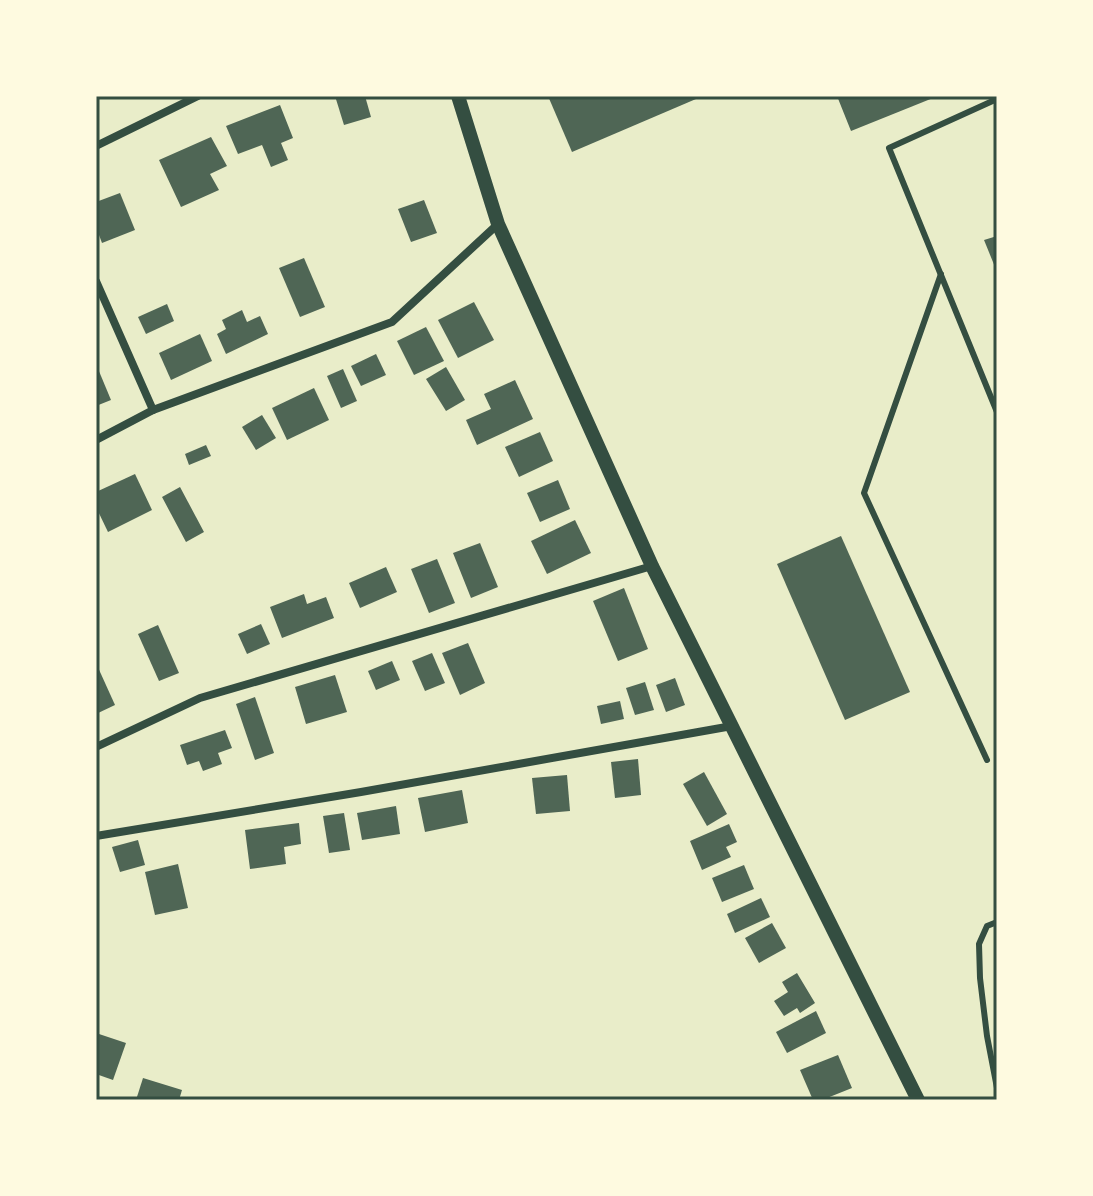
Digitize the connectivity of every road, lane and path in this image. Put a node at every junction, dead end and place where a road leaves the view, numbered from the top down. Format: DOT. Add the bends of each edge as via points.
graph roads {
  1 [pos="198,96"];
  2 [pos="458,96"];
  3 [pos="997,99"];
  4 [pos="96,146"];
  5 [pos="498,224"];
  6 [pos="941,274"];
  7 [pos="96,281"];
  8 [pos="153,410"];
  9 [pos="997,412"];
  10 [pos="96,440"];
  11 [pos="652,566"];
  12 [pos="732,726"];
  13 [pos="96,747"];
  14 [pos="987,760"];
  15 [pos="96,836"];
  16 [pos="997,922"];
  17 [pos="997,1088"];
  18 [pos="918,1100"];
  1 -- 4 [label="street"];
  2 -- 5 [label="street"];
  3 -- 6 [label="lane" via="889,148"];
  5 -- 8 [label="street" via="392,322"];
  5 -- 11 [label="street"];
  6 -- 9 [label="lane"];
  6 -- 14 [label="lane" via="864,493"];
  7 -- 8 [label="street"];
  8 -- 10 [label="street"];
  11 -- 12 [label="street"];
  11 -- 13 [label="street" via="200,698"];
  12 -- 15 [label="street"];
  12 -- 18 [label="street"];
  16 -- 17 [label="lane" via="987,926 979,944"];
}
